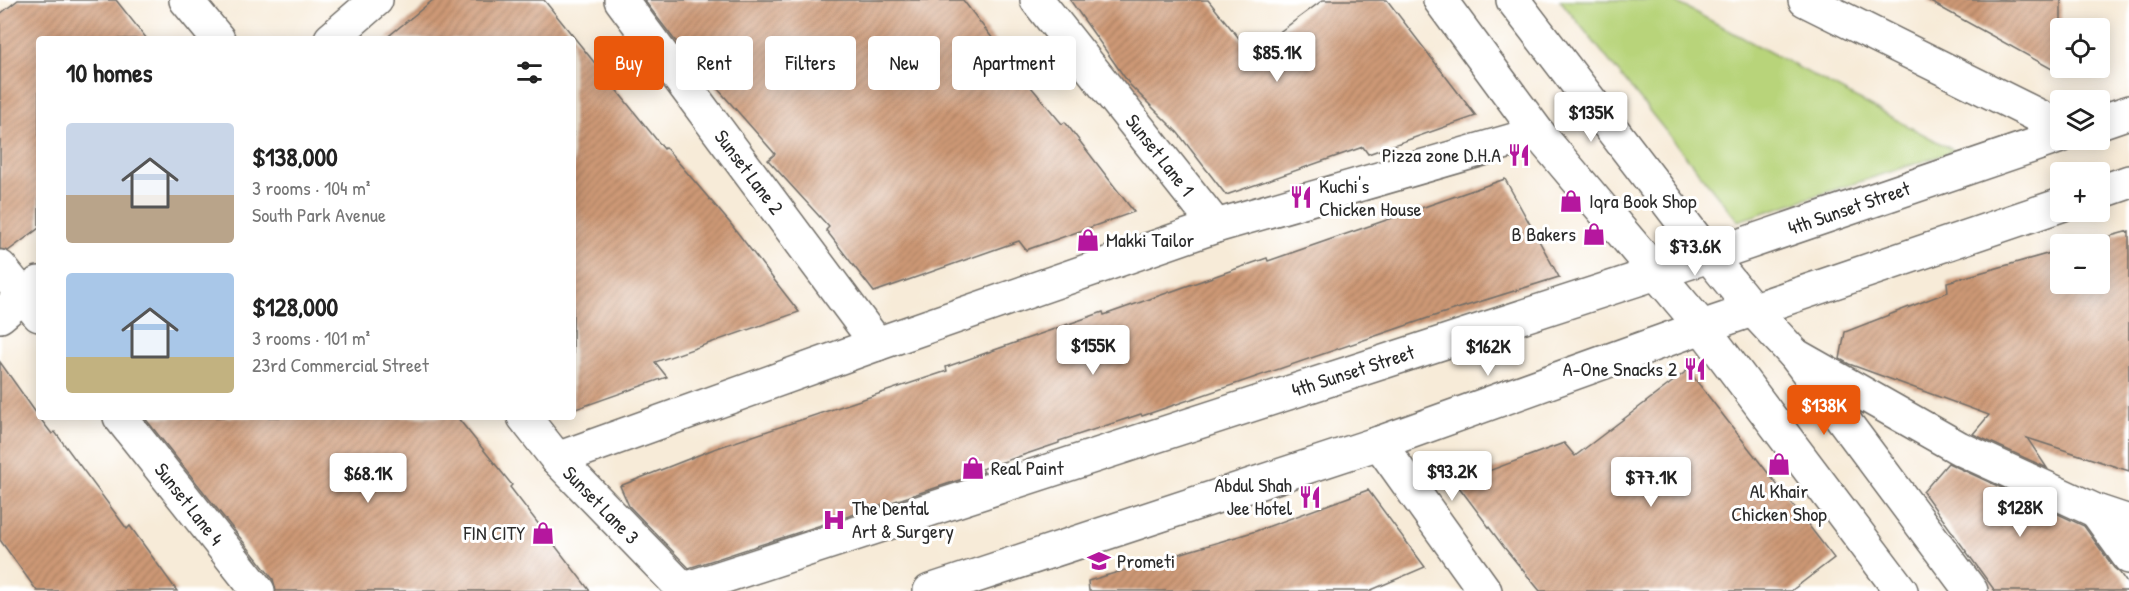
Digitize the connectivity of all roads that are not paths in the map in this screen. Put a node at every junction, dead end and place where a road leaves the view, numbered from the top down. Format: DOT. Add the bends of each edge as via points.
graph roads {
  1 [pos="186,0"];
  2 [pos="376,0"];
  3 [pos="621,0"];
  4 [pos="1037,0"];
  5 [pos="1440,0"];
  6 [pos="1513,0"];
  7 [pos="1805,0"];
  8 [pos="216,36"];
  9 [pos="334,36"];
  10 [pos="2129,112"];
  11 [pos="2110,119"];
  12 [pos="2050,122"];
  13 [pos="1538,133"];
  14 [pos="2050,140"];
  15 [pos="2129,182"];
  16 [pos="2110,189"];
  17 [pos="2050,209"];
  18 [pos="1216,226"];
  19 [pos="1709,256"];
  20 [pos="0,267"];
  21 [pos="1658,272"];
  22 [pos="25,303"];
  23 [pos="1753,310"];
  24 [pos="1702,327"];
  25 [pos="877,344"];
  26 [pos="1795,355"];
  27 [pos="122,420"];
  28 [pos="526,420"];
  29 [pos="1379,443"];
  30 [pos="557,459"];
  31 [pos="2096,511"];
  32 [pos="2129,522"];
  33 [pos="2129,557"];
  34 [pos="1475,589"];
  35 [pos="681,590"];
  36 [pos="258,591"];
  37 [pos="930,591"];
  38 [pos="1901,591"];
  39 [pos="1971,591"];
  1 -- 8 [label="street"];
  2 -- 9 [label="street"];
  3 -- 25 [label="street, Sunset Lane 2"];
  4 -- 18 [label="street, Sunset Lane 1"];
  5 -- 13 [label="street"];
  6 -- 19 [label="street"];
  7 -- 12 [label="street"];
  10 -- 11 [label="street"];
  13 -- 18 [label="street"];
  13 -- 21 [label="street"];
  14 -- 19 [label="street, 4th Sunset Street"];
  15 -- 16 [label="street"];
  17 -- 23 [label="street"];
  18 -- 25 [label="street"];
  19 -- 21 [label="street, 4th Sunset Street"];
  19 -- 23 [label="street"];
  20 -- 22 [label="street"];
  21 -- 24 [label="street"];
  21 -- 35 [label="street, 4th Sunset Street"];
  23 -- 24 [label="street"];
  23 -- 26 [label="street"];
  24 -- 29 [label="street"];
  24 -- 38 [label="street"];
  25 -- 30 [label="street"];
  26 -- 31 [label="street" via="1959,448"];
  26 -- 39 [label="street"];
  27 -- 36 [label="street, Sunset Lane 4"];
  28 -- 30 [label="street, Sunset Lane 3"];
  29 -- 34 [label="street"];
  29 -- 37 [label="street"];
  30 -- 35 [label="street, Sunset Lane 3"];
  31 -- 32 [label="street"];
  31 -- 33 [label="street"];
}
